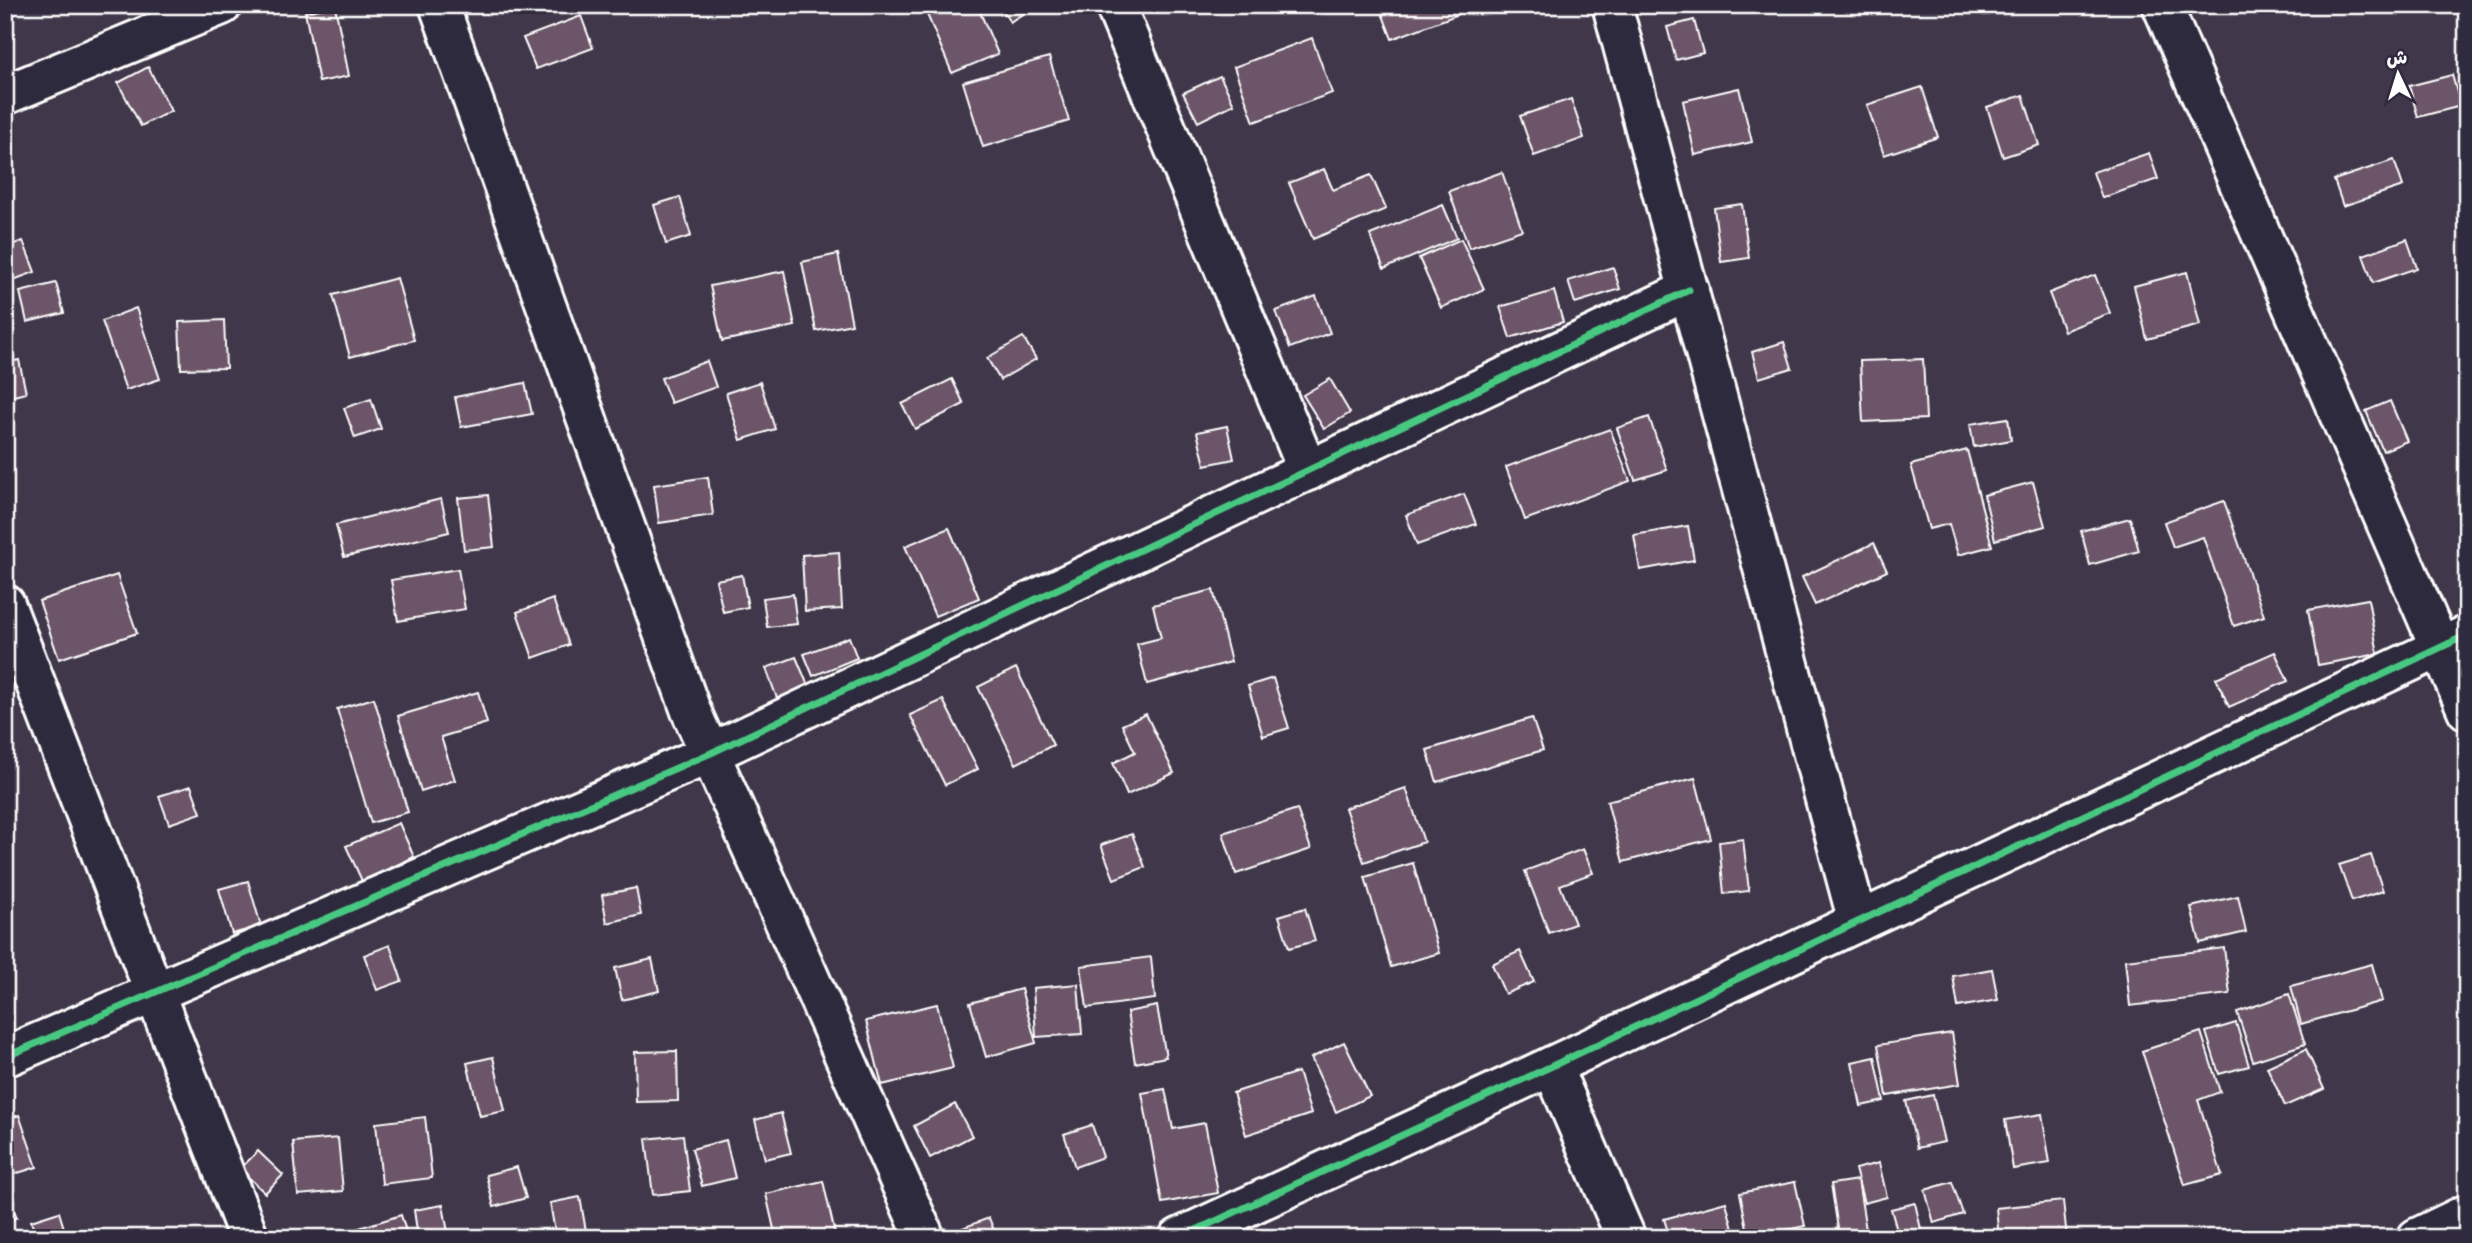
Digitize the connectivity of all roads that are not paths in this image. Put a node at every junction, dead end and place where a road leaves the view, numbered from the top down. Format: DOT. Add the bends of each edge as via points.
graph roads {
  1 [pos="222,5"];
  2 [pos="439,5"];
  3 [pos="1115,5"];
  4 [pos="1612,5"];
  5 [pos="2162,5"];
  6 [pos="5,95"];
  7 [pos="1689,290"];
  8 [pos="1308,471"];
  9 [pos="5,604"];
  10 [pos="2454,641"];
  11 [pos="2467,710"];
  12 [pos="710,753"];
  13 [pos="1858,922"];
  14 [pos="155,995"];
  15 [pos="5,1058"];
  16 [pos="1552,1066"];
  17 [pos="2467,1214"];
  18 [pos="249,1238"];
  19 [pos="925,1238"];
  20 [pos="1179,1238"];
  21 [pos="1626,1238"];
  22 [pos="2417,1238"];
  1 -- 6 [label="street"];
  2 -- 12 [label="street" via="691,711"];
  3 -- 8 [label="street"];
  4 -- 7 [label="street"];
  5 -- 10 [label="street"];
  7 -- 8 [label="street"];
  7 -- 13 [label="street"];
  8 -- 12 [label="street"];
  9 -- 14 [label="street"];
  10 -- 11 [label="street"];
  10 -- 13 [label="street"];
  12 -- 14 [label="street"];
  12 -- 19 [label="street"];
  13 -- 16 [label="street"];
  14 -- 15 [label="street"];
  14 -- 18 [label="street"];
  16 -- 20 [label="street"];
  16 -- 21 [label="street"];
  17 -- 22 [label="street"];
}
